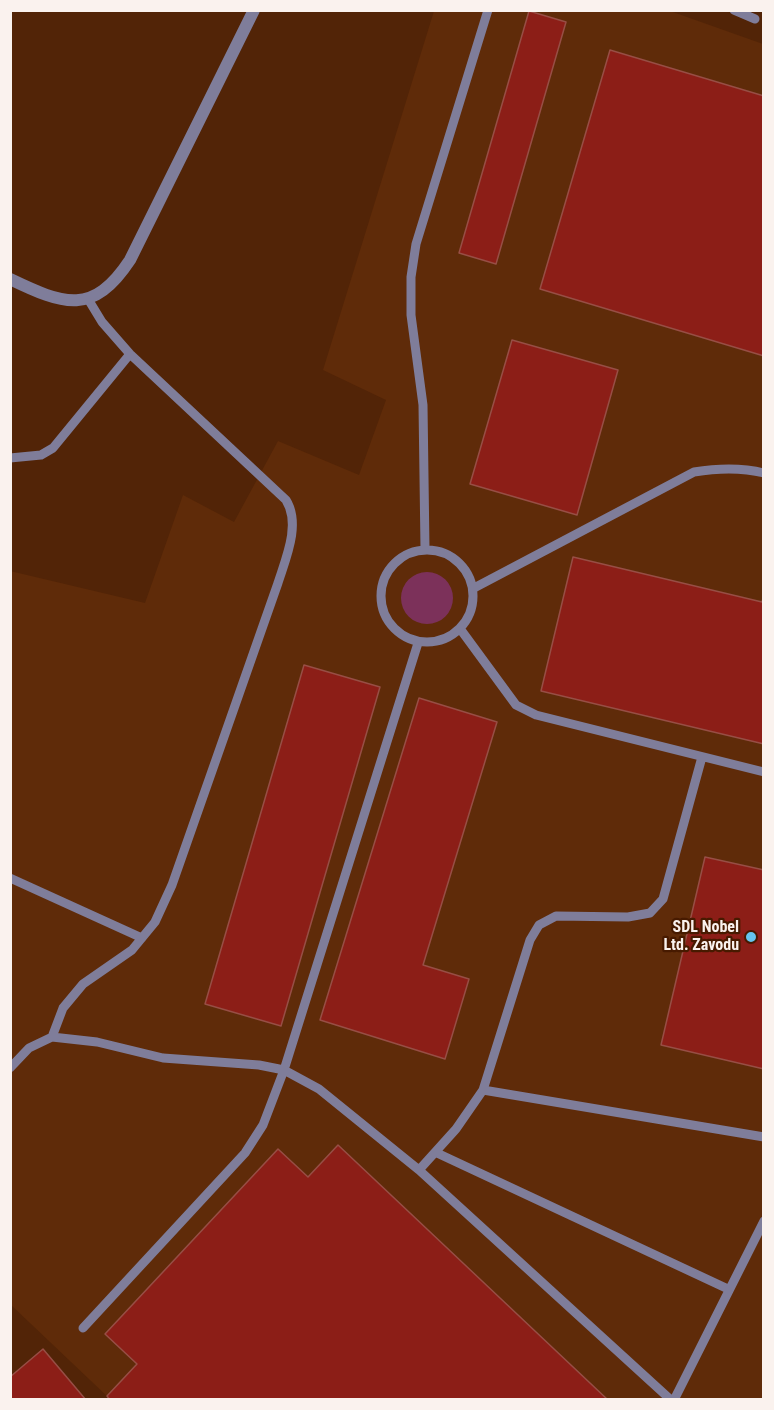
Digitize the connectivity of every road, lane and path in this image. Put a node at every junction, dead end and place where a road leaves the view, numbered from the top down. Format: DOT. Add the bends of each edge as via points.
graph roads {
  1 [pos="254,10"];
  2 [pos="488,10"];
  3 [pos="734,10"];
  4 [pos="754,19"];
  5 [pos="10,279"];
  6 [pos="88,299"];
  7 [pos="130,354"];
  8 [pos="10,458"];
  9 [pos="764,473"];
  10 [pos="425,549"];
  11 [pos="474,588"];
  12 [pos="461,630"];
  13 [pos="418,643"];
  14 [pos="702,757"];
  15 [pos="764,772"];
  16 [pos="10,878"];
  17 [pos="142,938"];
  18 [pos="52,1037"];
  19 [pos="10,1068"];
  20 [pos="284,1070"];
  21 [pos="483,1090"];
  22 [pos="764,1137"];
  23 [pos="437,1153"];
  24 [pos="419,1170"];
  25 [pos="764,1221"];
  26 [pos="728,1289"];
  27 [pos="83,1328"];
  28 [pos="672,1400"];
  1 -- 6 [label="street" via="130,260 117,279"];
  2 -- 10 [label="lane" via="416,244 411,277 416,365 423,405"];
  3 -- 4 [label="lane"];
  5 -- 6 [label="street" via="61,301"];
  6 -- 7 [label="lane"];
  7 -- 8 [label="lane" via="53,448 41,455"];
  7 -- 17 [label="lane" via="260,473 286,500 293,518 278,583 172,885 155,922"];
  9 -- 11 [label="lane" via="718,468 694,472"];
  10 -- 11 [label="lane" via="447,553 465,567"];
  10 -- 13 [label="lane" via="403,556 387,572 380,593 384,616 398,633"];
  11 -- 12 [label="lane" via="473,610"];
  12 -- 13 [label="lane" via="441,642"];
  12 -- 14 [label="lane" via="516,705 536,715"];
  13 -- 20 [label="lane"];
  14 -- 15 [label="lane"];
  14 -- 21 [label="lane" via="663,899 650,913 627,917 556,916 539,925 530,940"];
  16 -- 17 [label="lane"];
  17 -- 18 [label="lane" via="132,950 84,984 63,1008"];
  18 -- 19 [label="lane" via="29,1048"];
  18 -- 20 [label="lane" via="97,1042 163,1058"];
  20 -- 24 [label="lane" via="319,1089"];
  20 -- 27 [label="lane" via="263,1125 245,1153"];
  21 -- 22 [label="lane"];
  21 -- 23 [label="lane"];
  23 -- 24 [label="lane"];
  23 -- 26 [label="lane"];
  24 -- 28 [label="lane"];
  25 -- 26 [label="lane"];
  26 -- 28 [label="lane"];
}
